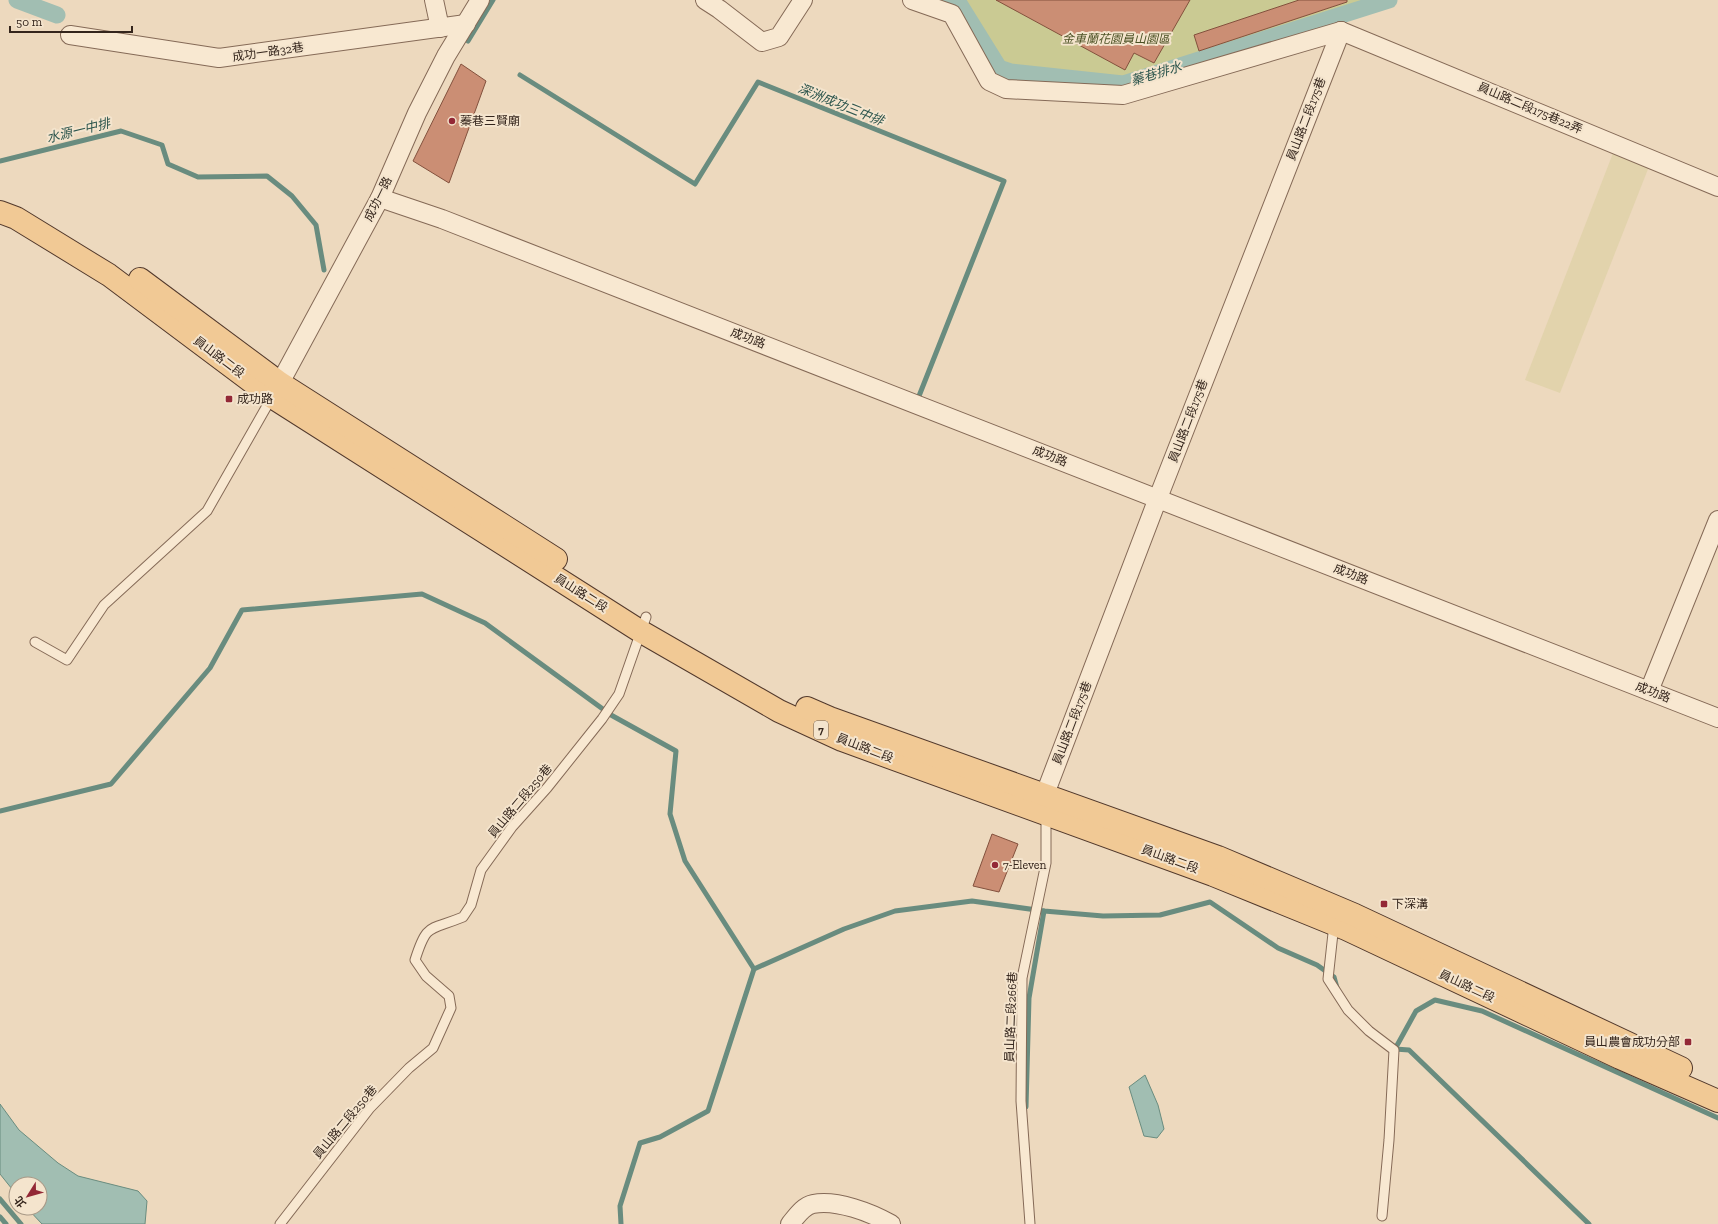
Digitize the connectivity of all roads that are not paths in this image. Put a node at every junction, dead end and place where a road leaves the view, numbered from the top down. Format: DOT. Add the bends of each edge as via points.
graph roads {
  1 [pos="434,0"];
  2 [pos="480,0"];
  3 [pos="705,0"];
  4 [pos="803,0"];
  5 [pos="912,0"];
  6 [pos="466,24"];
  7 [pos="440,28"];
  8 [pos="1340,31"];
  9 [pos="70,35"];
  10 [pos="1718,188"];
  11 [pos="0,197"];
  12 [pos="380,198"];
  13 [pos="0,212"];
  14 [pos="276,390"];
  15 [pos="1158,498"];
  16 [pos="1718,520"];
  17 [pos="643,624"];
  18 [pos="36,642"];
  19 [pos="1649,691"];
  20 [pos="1718,718"];
  21 [pos="1045,804"];
  22 [pos="1337,916"];
  23 [pos="1718,1085"];
  24 [pos="1718,1101"];
  25 [pos="1382,1216"];
  26 [pos="280,1224"];
  27 [pos="790,1224"];
  28 [pos="891,1224"];
  29 [pos="1030,1224"];
  1 -- 7 [label="street"];
  2 -- 6 [label="street, 成功一路"];
  3 -- 4 [label="street" via="762,42 779,37"];
  5 -- 8 [label="street" via="952,14 989,81 1006,89 1123,95"];
  6 -- 7 [label="street, 成功一路32巷"];
  6 -- 12 [label="street, 成功一路" via="446,56 417,113"];
  7 -- 9 [label="street, 成功一路32巷" via="219,58"];
  8 -- 10 [label="street, 員山路二段175巷22弄"];
  8 -- 15 [label="street, 員山路二段175巷"];
  11 -- 14 [label="main road, 員山路二段 / 7" via="66,229 118,263"];
  12 -- 14 [label="street, 成功一路"];
  12 -- 15 [label="street, 成功路" via="442,219"];
  13 -- 14 [label="main road, 員山路二段 / 7" via="16,218 109,275"];
  14 -- 17 [label="main road, 員山路二段 / 7"];
  14 -- 18 [label="lane" via="207,511 104,605 67,660"];
  15 -- 19 [label="street, 成功路"];
  15 -- 21 [label="street, 員山路二段175巷"];
  16 -- 19 [label="street"];
  17 -- 21 [label="main road, 員山路二段 / 7" via="769,690 830,718"];
  17 -- 26 [label="lane, 員山路二段250巷" via="619,694 547,788 512,827 481,870 471,905 463,917 431,927 422,938 415,960 426,976 449,996 451,1008 433,1048 409,1068 370,1108"];
  19 -- 20 [label="street, 成功路"];
  21 -- 22 [label="main road, 員山路二段 / 7" via="1218,857"];
  21 -- 29 [label="lane, 員山路二段266巷" via="1046,863 1022,978 1021,1101"];
  22 -- 23 [label="main road, 員山路二段 / 7"];
  22 -- 24 [label="main road, 員山路二段 / 7" via="1620,1058"];
  22 -- 25 [label="lane" via="1328,979 1348,1010 1369,1031 1394,1050"];
  27 -- 28 [label="street" via="800,1212 812,1204 836,1203"];
}
